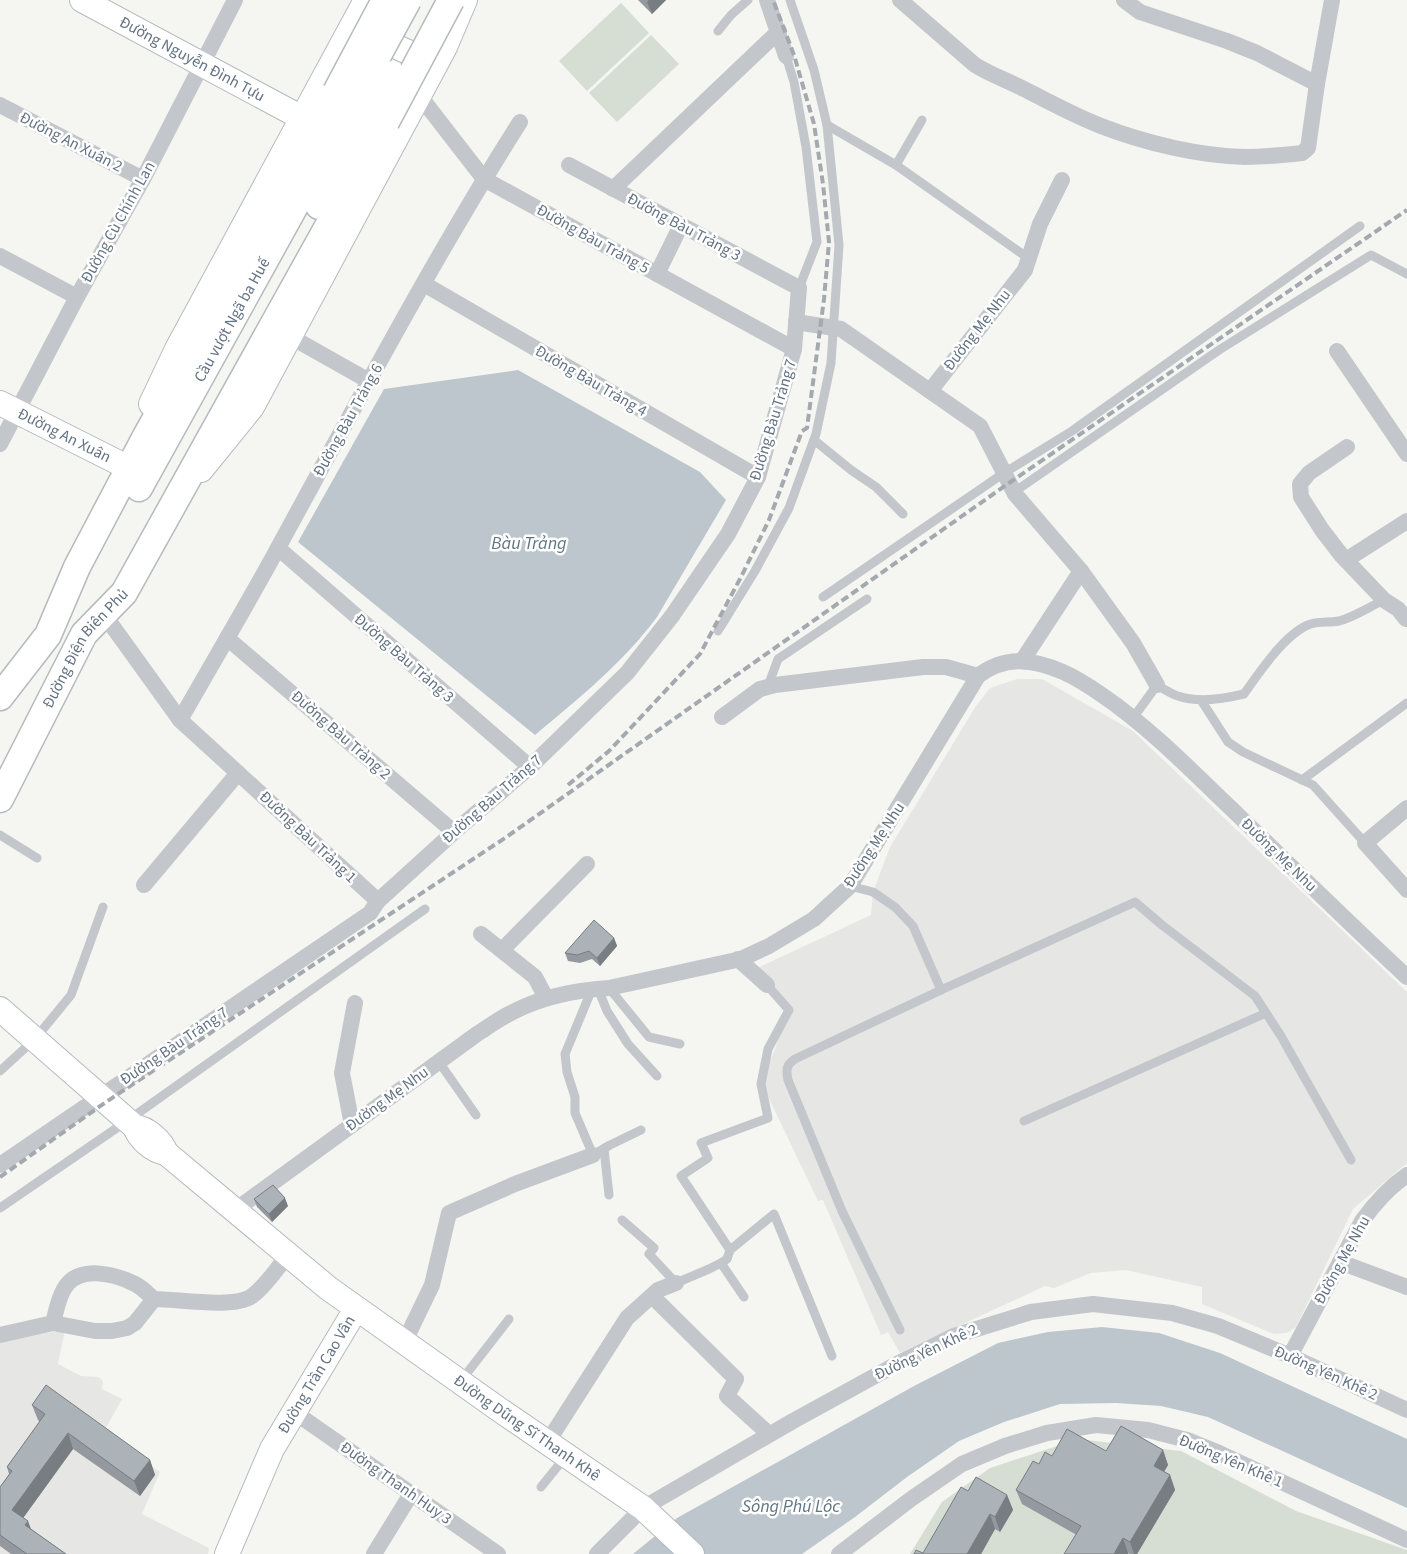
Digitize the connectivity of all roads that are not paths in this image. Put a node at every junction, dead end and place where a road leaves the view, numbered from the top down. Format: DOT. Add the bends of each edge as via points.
graph roads {
  1 [pos="82,0"];
  2 [pos="235,0"];
  3 [pos="408,0"];
  4 [pos="432,0"];
  5 [pos="748,0"];
  6 [pos="767,0"];
  7 [pos="790,0"];
  8 [pos="1124,0"];
  9 [pos="1332,0"];
  10 [pos="372,1"];
  11 [pos="462,2"];
  12 [pos="911,3"];
  13 [pos="778,31"];
  14 [pos="718,32"];
  15 [pos="445,47"];
  16 [pos="786,56"];
  17 [pos="201,64"];
  18 [pos="1316,84"];
  19 [pos="419,95"];
  20 [pos="0,105"];
  21 [pos="302,118"];
  22 [pos="922,120"];
  23 [pos="520,122"];
  24 [pos="827,125"];
  25 [pos="569,165"];
  26 [pos="896,165"];
  27 [pos="143,179"];
  28 [pos="484,179"];
  29 [pos="1062,180"];
  30 [pos="613,189"];
  31 [pos="681,225"];
  32 [pos="1360,226"];
  33 [pos="0,256"];
  34 [pos="1026,264"];
  35 [pos="657,274"];
  36 [pos="1407,274"];
  37 [pos="424,284"];
  38 [pos="799,288"];
  39 [pos="77,297"];
  40 [pos="796,322"];
  41 [pos="837,328"];
  42 [pos="291,337"];
  43 [pos="794,349"];
  44 [pos="1337,351"];
  45 [pos="369,381"];
  46 [pos="930,391"];
  47 [pos="9,408"];
  48 [pos="145,438"];
  49 [pos="814,440"];
  50 [pos="0,444"];
  51 [pos="1347,447"];
  52 [pos="1407,454"];
  53 [pos="129,468"];
  54 [pos="1004,473"];
  55 [pos="758,477"];
  56 [pos="1014,492"];
  57 [pos="175,502"];
  58 [pos="903,514"];
  59 [pos="1407,520"];
  60 [pos="278,548"];
  61 [pos="1346,560"];
  62 [pos="1081,571"];
  63 [pos="100,581"];
  64 [pos="823,597"];
  65 [pos="867,599"];
  66 [pos="1384,600"];
  67 [pos="103,614"];
  68 [pos="1407,619"];
  69 [pos="718,631"];
  70 [pos="84,634"];
  71 [pos="48,635"];
  72 [pos="227,638"];
  73 [pos="1022,661"];
  74 [pos="978,676"];
  75 [pos="1157,685"];
  76 [pos="768,686"];
  77 [pos="0,697"];
  78 [pos="1201,700"];
  79 [pos="1407,703"];
  80 [pos="722,717"];
  81 [pos="1133,718"];
  82 [pos="180,720"];
  83 [pos="530,767"];
  84 [pos="238,773"];
  85 [pos="1302,780"];
  86 [pos="0,799"];
  87 [pos="1407,808"];
  88 [pos="454,832"];
  89 [pos="0,835"];
  90 [pos="1365,843"];
  91 [pos="37,858"];
  92 [pos="587,864"];
  93 [pos="144,885"];
  94 [pos="850,886"];
  95 [pos="1407,890"];
  96 [pos="378,901"];
  97 [pos="103,907"];
  98 [pos="425,909"];
  99 [pos="481,934"];
  100 [pos="502,950"];
  101 [pos="738,959"];
  102 [pos="1407,977"];
  103 [pos="766,985"];
  104 [pos="600,989"];
  105 [pos="942,990"];
  106 [pos="546,998"];
  107 [pos="355,1003"];
  108 [pos="0,1009"];
  109 [pos="1266,1013"];
  110 [pos="34,1039"];
  111 [pos="680,1044"];
  112 [pos="439,1062"];
  113 [pos="0,1071"];
  114 [pos="658,1076"];
  115 [pos="100,1097"];
  116 [pos="476,1115"];
  117 [pos="1024,1121"];
  118 [pos="131,1124"];
  119 [pos="352,1125"];
  120 [pos="641,1130"];
  121 [pos="598,1152"];
  122 [pos="1351,1160"];
  123 [pos="0,1164"];
  124 [pos="1407,1175"];
  125 [pos="609,1195"];
  126 [pos="0,1208"];
  127 [pos="234,1211"];
  128 [pos="622,1220"];
  129 [pos="730,1250"];
  130 [pos="288,1256"];
  131 [pos="1340,1262"];
  132 [pos="721,1263"];
  133 [pos="676,1283"];
  134 [pos="1407,1287"];
  135 [pos="652,1296"];
  136 [pos="744,1297"];
  137 [pos="154,1299"];
  138 [pos="356,1309"];
  139 [pos="509,1319"];
  140 [pos="53,1323"];
  141 [pos="900,1330"];
  142 [pos="0,1334"];
  143 [pos="404,1343"];
  144 [pos="832,1356"];
  145 [pos="1290,1356"];
  146 [pos="460,1382"];
  147 [pos="1407,1410"];
  148 [pos="294,1412"];
  149 [pos="769,1434"];
  150 [pos="556,1449"];
  151 [pos="541,1487"];
  152 [pos="411,1494"];
  153 [pos="643,1508"];
  154 [pos="1407,1540"];
  155 [pos="227,1554"];
  156 [pos="374,1554"];
  157 [pos="498,1554"];
  158 [pos="597,1554"];
  159 [pos="692,1554"];
  160 [pos="839,1554"];
  1 -- 17 [label="street, Đường Nguyễn Đình Tựu"];
  2 -- 17 [label="street, Đường Cù Chính Lan"];
  3 -- 63 [label="main road, Cầu vượt Ngã ba Huế, bridge"];
  4 -- 63 [label="main road, Cầu vượt Ngã ba Huế, bridge"];
  5 -- 14 [label="lane"];
  6 -- 13 [label="street"];
  7 -- 24 [label="lane" via="814,70"];
  8 -- 18 [label="street" via="1140,12 1257,53"];
  9 -- 18 [label="street"];
  10 -- 15 [label="street" via="365,18 392,45 416,54 434,53"];
  10 -- 21 [label="street"];
  10 -- 48 [label="main road, Cầu vượt Ngã ba Huế, bridge" via="332,100"];
  11 -- 15 [label="street"];
  11 -- 57 [label="main road, bridge" via="386,122"];
  12 -- 18 [label="street" via="975,65 989,73 1102,127 1151,142 1205,153 1246,157 1302,153 1308,148"];
  13 -- 16 [label="street"];
  13 -- 30 [label="street"];
  15 -- 19 [label="street"];
  16 -- 38 [label="lane" via="806,147 817,242"];
  17 -- 21 [label="street, Đường Nguyễn Đình Tựu"];
  17 -- 27 [label="street, Đường Cù Chính Lan"];
  19 -- 28 [label="street, Đường Bàu Trảng 5"];
  19 -- 42 [label="street"];
  20 -- 27 [label="street, Đường An Xuân 2"];
  21 -- 48 [label="street" via="177,349 148,411"];
  22 -- 26 [label="lane"];
  23 -- 28 [label="street, Đường Bàu Trảng 6"];
  24 -- 26 [label="lane"];
  24 -- 41 [label="lane" via="839,245"];
  25 -- 30 [label="street, Đường Bàu Trảng 3"];
  26 -- 34 [label="lane"];
  27 -- 39 [label="street, Đường Cù Chính Lan"];
  28 -- 35 [label="street, Đường Bàu Trảng 5"];
  28 -- 37 [label="street, Đường Bàu Trảng 6"];
  29 -- 34 [label="street, Đường Mẹ Nhu" via="1040,224"];
  30 -- 31 [label="street, Đường Bàu Trảng 3"];
  31 -- 35 [label="street"];
  31 -- 38 [label="street, Đường Bàu Trảng 3"];
  32 -- 54 [label="lane" via="1072,431"];
  33 -- 39 [label="street"];
  34 -- 46 [label="street, Đường Mẹ Nhu"];
  35 -- 43 [label="street, Đường Bàu Trảng 5"];
  36 -- 56 [label="lane" via="1371,255 1219,350"];
  37 -- 45 [label="street, Đường Bàu Trảng 6"];
  37 -- 55 [label="street, Đường Bàu Trảng 4"];
  38 -- 40 [label="street, Đường Bàu Trảng 7"];
  39 -- 47 [label="street, Đường Cù Chính Lan"];
  40 -- 41 [label="street"];
  40 -- 43 [label="street, Đường Bàu Trảng 7"];
  41 -- 46 [label="street"];
  41 -- 49 [label="lane"];
  42 -- 45 [label="street"];
  42 -- 57 [label="street" via="252,407"];
  43 -- 55 [label="street, Đường Bàu Trảng 7"];
  44 -- 52 [label="street"];
  45 -- 60 [label="street, Đường Bàu Trảng 6"];
  46 -- 54 [label="street" via="980,426"];
  47 -- 50 [label="street, Đường Cù Chính Lan"];
  47 -- 53 [label="street, Đường An Xuân"];
  48 -- 53 [label="main road"];
  49 -- 58 [label="lane" via="876,487"];
  49 -- 69 [label="lane" via="789,508"];
  51 -- 61 [label="street" via="1309,473 1300,484 1301,497"];
  53 -- 71 [label="main road" via="77,567"];
  54 -- 56 [label="street"];
  54 -- 64 [label="lane"];
  55 -- 83 [label="street, Đường Bàu Trảng 7" via="728,534 672,616 627,674"];
  56 -- 62 [label="street"];
  57 -- 67 [label="main road, Đường Điện Biên Phủ" via="124,593"];
  59 -- 61 [label="street"];
  60 -- 72 [label="street, Đường Bàu Trảng 6"];
  60 -- 83 [label="street, Đường Bàu Trảng 3"];
  61 -- 66 [label="street"];
  62 -- 73 [label="street"];
  62 -- 75 [label="street" via="1133,643"];
  63 -- 70 [label="main road, Cầu vượt Ngã ba Huế"];
  63 -- 71 [label="main road, Cầu vượt Ngã ba Huế"];
  65 -- 76 [label="lane" via="778,659"];
  66 -- 68 [label="street"];
  66 -- 78 [label="lane" via="1339,621 1316,622 1304,627 1270,658 1244,694"];
  67 -- 70 [label="main road, Đường Điện Biên Phủ"];
  67 -- 82 [label="street, Đường Bàu Trảng 1"];
  70 -- 86 [label="main road, Đường Điện Biên Phủ"];
  71 -- 77 [label="main road"];
  72 -- 82 [label="street, Đường Bàu Trảng 6"];
  72 -- 88 [label="street, Đường Bàu Trảng 2"];
  73 -- 74 [label="street, Đường Mẹ Nhu" via="995,664"];
  73 -- 81 [label="street, Đường Mẹ Nhu" via="1047,666 1074,677"];
  74 -- 76 [label="street" via="946,667 923,668"];
  74 -- 94 [label="street, Đường Mẹ Nhu"];
  75 -- 78 [label="lane" via="1177,696"];
  75 -- 81 [label="lane"];
  76 -- 80 [label="street"];
  78 -- 85 [label="lane" via="1228,742"];
  79 -- 85 [label="lane"];
  81 -- 102 [label="street, Đường Mẹ Nhu" via="1198,776"];
  82 -- 84 [label="street, Đường Bàu Trảng 1"];
  83 -- 88 [label="street, Đường Bàu Trảng 7"];
  84 -- 93 [label="street"];
  84 -- 96 [label="street, Đường Bàu Trảng 1"];
  85 -- 90 [label="lane" via="1313,785"];
  87 -- 90 [label="street"];
  88 -- 96 [label="street, Đường Bàu Trảng 7"];
  89 -- 91 [label="lane"];
  90 -- 95 [label="street"];
  92 -- 100 [label="street"];
  94 -- 101 [label="street, Đường Mẹ Nhu" via="814,919 769,946"];
  94 -- 105 [label="lane" via="873,892 895,907 913,926"];
  96 -- 115 [label="street, Đường Bàu Trảng 7" via="370,913"];
  97 -- 110 [label="lane" via="71,995"];
  98 -- 118 [label="lane"];
  99 -- 100 [label="street"];
  100 -- 106 [label="street" via="535,977"];
  101 -- 103 [label="street"];
  101 -- 104 [label="street, Đường Mẹ Nhu"];
  103 -- 129 [label="lane" via="789,1010 768,1049 761,1084 768,1118 701,1142 708,1158 681,1176"];
  104 -- 106 [label="street, Đường Mẹ Nhu"];
  104 -- 111 [label="lane" via="650,1037"];
  104 -- 114 [label="lane" via="607,1011 628,1044"];
  104 -- 121 [label="lane" via="565,1054 566,1072 575,1097 575,1113"];
  105 -- 109 [label="lane" via="1135,902 1255,996"];
  105 -- 141 [label="lane" via="795,1059 786,1070 842,1211"];
  106 -- 112 [label="street, Đường Mẹ Nhu" via="510,1013"];
  107 -- 119 [label="street" via="342,1073"];
  108 -- 110 [label="street"];
  109 -- 117 [label="lane"];
  109 -- 122 [label="lane"];
  110 -- 113 [label="lane"];
  110 -- 115 [label="street"];
  112 -- 116 [label="lane"];
  112 -- 119 [label="street, Đường Mẹ Nhu"];
  115 -- 118 [label="street"];
  115 -- 123 [label="street, Đường Bàu Trảng 7"];
  118 -- 126 [label="lane"];
  118 -- 127 [label="street, Đường Trần Cao Vân" via="142,1128 164,1145 166,1153"];
  119 -- 127 [label="street, Đường Mẹ Nhu"];
  120 -- 121 [label="lane"];
  121 -- 125 [label="lane"];
  121 -- 143 [label="street" via="449,1213 432,1285"];
  124 -- 131 [label="street, Đường Mẹ Nhu" via="1376,1202"];
  127 -- 130 [label="street, Đường Trần Cao Vân"];
  128 -- 133 [label="lane" via="654,1248 649,1254"];
  129 -- 132 [label="lane" via="727,1259"];
  129 -- 144 [label="lane" via="774,1214"];
  130 -- 137 [label="street" via="252,1296 241,1301"];
  130 -- 138 [label="street, Đường Trần Cao Vân"];
  131 -- 134 [label="street"];
  131 -- 145 [label="street, Đường Mẹ Nhu"];
  132 -- 133 [label="lane"];
  132 -- 136 [label="lane"];
  133 -- 135 [label="street"];
  135 -- 149 [label="street" via="736,1379 727,1396"];
  135 -- 150 [label="street" via="627,1318"];
  137 -- 140 [label="street" via="128,1328 95,1331"];
  137 -- 140 [label="street" via="135,1284 100,1273 84,1274 64,1289"];
  138 -- 143 [label="street, Đường Dũng Sĩ Thanh Khê"];
  138 -- 148 [label="street, Đường Trần Cao Vân"];
  139 -- 146 [label="lane"];
  140 -- 142 [label="street"];
  143 -- 146 [label="street, Đường Dũng Sĩ Thanh Khê"];
  145 -- 147 [label="street, Đường Yên Khê 2"];
  145 -- 149 [label="street, Đường Yên Khê 2" via="1218,1326 1172,1313 1093,1304 1031,1312 954,1336"];
  146 -- 150 [label="street, Đường Dũng Sĩ Thanh Khê"];
  148 -- 152 [label="street, Đường Thanh Huy 3"];
  148 -- 155 [label="street, Đường Trần Cao Vân" via="272,1449"];
  149 -- 153 [label="street, Đường Yên Khê 2"];
  150 -- 151 [label="lane"];
  150 -- 153 [label="street, Đường Dũng Sĩ Thanh Khê"];
  152 -- 156 [label="street"];
  152 -- 157 [label="street, Đường Thanh Huy 3"];
  153 -- 158 [label="street, Đường Yên Khê 2"];
  153 -- 159 [label="street, Đường Dũng Sĩ Thanh Khê"];
  154 -- 160 [label="street, Đường Yên Khê 1" via="1187,1440 1148,1430 1096,1425 1047,1433 962,1464"];
}
